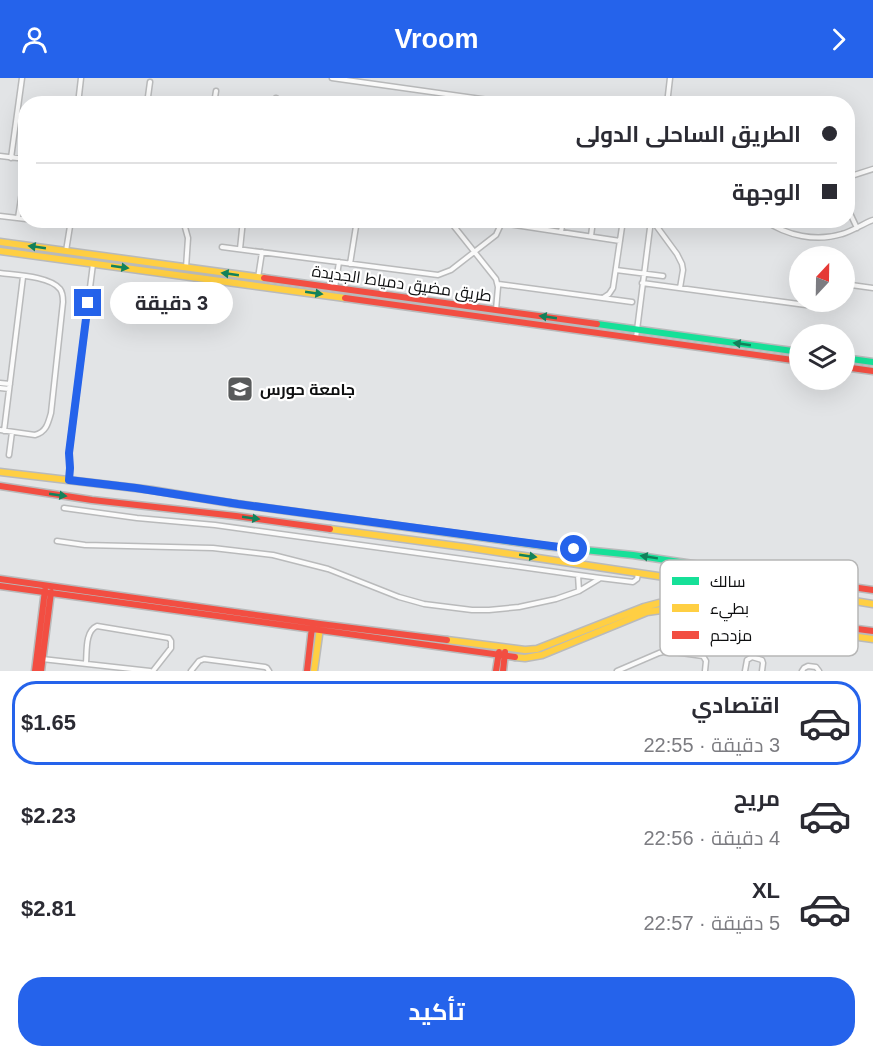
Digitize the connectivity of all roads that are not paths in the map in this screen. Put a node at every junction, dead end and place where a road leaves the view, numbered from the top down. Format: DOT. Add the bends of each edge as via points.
graph roads {
  1 [pos="22,78"];
  2 [pos="81,78"];
  3 [pos="332,78"];
  4 [pos="670,78"];
  5 [pos="150,82"];
  6 [pos="216,91"];
  7 [pos="20,96"];
  8 [pos="79,96"];
  9 [pos="148,96"];
  10 [pos="215,96"];
  11 [pos="460,96"];
  12 [pos="668,96"];
  13 [pos="18,107"];
  14 [pos="0,156"];
  15 [pos="11,158"];
  16 [pos="18,158"];
  17 [pos="873,169"];
  18 [pos="855,175"];
  19 [pos="0,216"];
  20 [pos="18,218"];
  21 [pos="873,220"];
  22 [pos="855,224"];
  23 [pos="70,228"];
  24 [pos="185,228"];
  25 [pos="242,228"];
  26 [pos="356,228"];
  27 [pos="456,228"];
  28 [pos="499,228"];
  29 [pos="537,228"];
  30 [pos="562,228"];
  31 [pos="592,228"];
  32 [pos="622,228"];
  33 [pos="650,228"];
  34 [pos="658,228"];
  35 [pos="778,228"];
  36 [pos="857,228"];
  37 [pos="561,232"];
  38 [pos="591,236"];
  39 [pos="620,241"];
  40 [pos="0,242"];
  41 [pos="222,247"];
  42 [pos="240,249"];
  43 [pos="0,250"];
  44 [pos="66,251"];
  45 [pos="475,251"];
  46 [pos="262,252"];
  47 [pos="339,262"];
  48 [pos="93,263"];
  49 [pos="151,263"];
  50 [pos="350,264"];
  51 [pos="186,268"];
  52 [pos="616,270"];
  53 [pos="151,271"];
  54 [pos="0,273"];
  55 [pos="644,273"];
  56 [pos="663,276"];
  57 [pos="23,277"];
  58 [pos="258,278"];
  59 [pos="642,283"];
  60 [pos="498,284"];
  61 [pos="855,286"];
  62 [pos="336,288"];
  63 [pos="680,288"];
  64 [pos="873,288"];
  65 [pos="602,298"];
  66 [pos="632,302"];
  67 [pos="789,303"];
  68 [pos="461,305"];
  69 [pos="496,310"];
  70 [pos="460,313"];
  71 [pos="637,329"];
  72 [pos="636,338"];
  73 [pos="788,350"];
  74 [pos="787,359"];
  75 [pos="855,360"];
  76 [pos="873,362"];
  77 [pos="855,369"];
  78 [pos="873,371"];
  79 [pos="0,382"];
  80 [pos="9,386"];
  81 [pos="0,388"];
  82 [pos="2,430"];
  83 [pos="12,432"];
  84 [pos="9,455"];
  85 [pos="0,472"];
  86 [pos="69,480"];
  87 [pos="0,486"];
  88 [pos="64,508"];
  89 [pos="57,541"];
  90 [pos="666,560"];
  91 [pos="638,573"];
  92 [pos="578,575"];
  93 [pos="660,576"];
  94 [pos="600,578"];
  95 [pos="0,579"];
  96 [pos="0,586"];
  97 [pos="858,588"];
  98 [pos="48,589"];
  99 [pos="873,590"];
  100 [pos="579,591"];
  101 [pos="858,602"];
  102 [pos="660,603"];
  103 [pos="873,604"];
  104 [pos="660,610"];
  105 [pos="316,627"];
  106 [pos="858,629"];
  107 [pos="873,631"];
  108 [pos="858,637"];
  109 [pos="873,639"];
  110 [pos="502,651"];
  111 [pos="660,652"];
  112 [pos="703,656"];
  113 [pos="42,659"];
  114 [pos="86,663"];
  115 [pos="119,669"];
  116 [pos="35,671"];
  117 [pos="41,671"];
  118 [pos="152,671"];
  119 [pos="191,671"];
  120 [pos="269,671"];
  121 [pos="307,671"];
  122 [pos="314,671"];
  123 [pos="496,671"];
  124 [pos="502,671"];
  125 [pos="617,671"];
  126 [pos="705,671"];
  127 [pos="745,671"];
  128 [pos="762,671"];
  129 [pos="802,671"];
  130 [pos="819,671"];
  1 -- 7 [label="street"];
  2 -- 8 [label="street"];
  3 -- 11 [label="street"];
  4 -- 12 [label="street"];
  5 -- 9 [label="street"];
  6 -- 10 [label="street"];
  13 -- 15 [label="street"];
  14 -- 15 [label="street"];
  15 -- 16 [label="street"];
  17 -- 18 [label="street"];
  19 -- 20 [label="street"];
  21 -- 36 [label="street"];
  22 -- 36 [label="street"];
  23 -- 44 [label="street"];
  24 -- 51 [label="street"];
  25 -- 42 [label="street"];
  26 -- 50 [label="street"];
  27 -- 45 [label="street"];
  28 -- 45 [label="street"];
  29 -- 37 [label="street"];
  30 -- 37 [label="street"];
  31 -- 38 [label="street"];
  32 -- 39 [label="street"];
  33 -- 55 [label="street"];
  34 -- 63 [label="street" via="681,260"];
  35 -- 36 [label="street" via="812,238 835,236"];
  37 -- 38 [label="street"];
  38 -- 39 [label="street"];
  39 -- 52 [label="street"];
  44 -- 40 [label="main road, طريق مضيق دمياط الجديدة, one-way"];
  41 -- 42 [label="street"];
  42 -- 46 [label="street"];
  43 -- 48 [label="main road, طريق مضيق دمياط الجديدة"];
  44 -- 49 [label="main road, طريق مضيق دمياط الجديدة"];
  45 -- 50 [label="street" via="438,275"];
  45 -- 60 [label="street"];
  46 -- 47 [label="street"];
  46 -- 58 [label="street"];
  47 -- 50 [label="street"];
  47 -- 62 [label="street"];
  48 -- 53 [label="main road, طريق مضيق دمياط الجديدة, one-way"];
  48 -- 86 [label="street"];
  49 -- 51 [label="main road, طريق مضيق دمياط الجديدة"];
  49 -- 53 [label="main road"];
  58 -- 51 [label="main road, طريق مضيق دمياط الجديدة, one-way"];
  52 -- 55 [label="street"];
  52 -- 65 [label="street" via="612,290"];
  53 -- 70 [label="main road, طريق مضيق دمياط الجديدة, one-way"];
  54 -- 57 [label="street"];
  55 -- 56 [label="street"];
  55 -- 59 [label="street"];
  57 -- 80 [label="street"];
  57 -- 83 [label="street" via="54,283 63,302 48,426 35,435"];
  58 -- 62 [label="main road, طريق مضيق دمياط الجديدة"];
  59 -- 63 [label="street"];
  59 -- 71 [label="street"];
  60 -- 65 [label="street"];
  60 -- 69 [label="street"];
  61 -- 64 [label="street"];
  62 -- 68 [label="main road, طريق مضيق دمياط الجديدة"];
  63 -- 67 [label="street"];
  65 -- 66 [label="street"];
  68 -- 69 [label="main road, طريق مضيق دمياط الجديدة"];
  68 -- 70 [label="main road"];
  71 -- 69 [label="main road, طريق مضيق دمياط الجديدة, one-way"];
  70 -- 72 [label="main road, طريق مضيق دمياط الجديدة"];
  71 -- 72 [label="street"];
  73 -- 71 [label="main road, طريق مضيق دمياط الجديدة, one-way"];
  72 -- 74 [label="main road, طريق مضيق دمياط الجديدة"];
  73 -- 74 [label="main road"];
  75 -- 76 [label="main road"];
  77 -- 78 [label="main road"];
  79 -- 80 [label="street"];
  80 -- 81 [label="street"];
  80 -- 82 [label="street"];
  82 -- 83 [label="street"];
  83 -- 84 [label="street"];
  85 -- 86 [label="main road"];
  90 -- 86 [label="main road, one-way"];
  87 -- 91 [label="main road, one-way"];
  88 -- 92 [label="street"];
  89 -- 100 [label="street" via="213,548 273,555 328,569 424,604 471,610 519,607"];
  91 -- 93 [label="main road"];
  91 -- 94 [label="street" via="633,582"];
  92 -- 94 [label="street"];
  92 -- 100 [label="street"];
  94 -- 100 [label="street"];
  95 -- 98 [label="main road"];
  96 -- 98 [label="main road"];
  97 -- 99 [label="main road"];
  98 -- 105 [label="main road"];
  98 -- 113 [label="main road"];
  98 -- 116 [label="main road"];
  101 -- 103 [label="main road"];
  102 -- 110 [label="main road" via="537,650"];
  104 -- 110 [label="main road" via="539,657"];
  105 -- 110 [label="main road"];
  105 -- 121 [label="main road"];
  105 -- 122 [label="main road"];
  106 -- 107 [label="main road"];
  108 -- 109 [label="main road"];
  110 -- 123 [label="main road"];
  110 -- 124 [label="main road"];
  111 -- 125 [label="street"];
  112 -- 126 [label="street"];
  113 -- 114 [label="street"];
  113 -- 117 [label="main road"];
  114 -- 115 [label="street"];
  114 -- 118 [label="street" via="89,632 97,626 169,638 171,648"];
  115 -- 118 [label="street"];
  119 -- 120 [label="street" via="204,658 265,667"];
  127 -- 128 [label="street" via="747,660 752,657 762,661"];
  129 -- 130 [label="street" via="808,666"];
}
